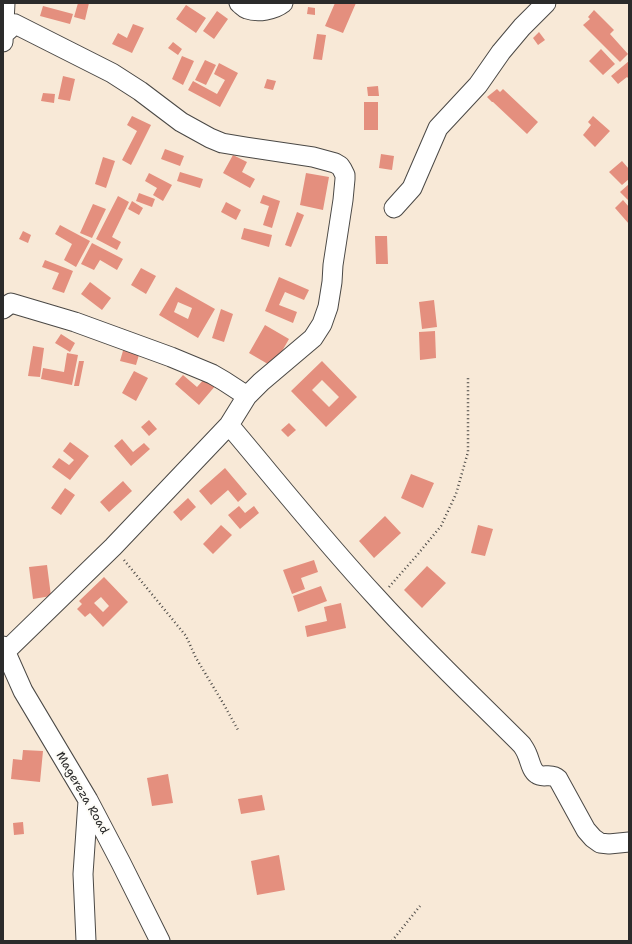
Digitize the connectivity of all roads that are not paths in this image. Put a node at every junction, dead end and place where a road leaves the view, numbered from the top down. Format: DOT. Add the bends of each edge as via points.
graph roads {
  1 [pos="5,3"];
  2 [pos="239,3"];
  3 [pos="283,3"];
  4 [pos="546,3"];
  5 [pos="3,39"];
  6 [pos="394,208"];
  7 [pos="3,309"];
  8 [pos="247,396"];
  9 [pos="229,425"];
  10 [pos="4,649"];
  11 [pos="88,800"];
  12 [pos="629,842"];
  13 [pos="86,941"];
  14 [pos="160,941"];
  1 -- 5 [label="street"];
  2 -- 3 [label="street" via="248,9 261,10 272,9"];
  4 -- 6 [label="street" via="522,27 478,85 438,128 412,188"];
  5 -- 8 [label="street" via="15,24 128,83 181,122 210,138 246,147 318,158 335,162 342,168 345,175 343,200 328,307 322,324 313,338"];
  7 -- 8 [label="street" via="11,303 75,322 200,369"];
  8 -- 9 [label="street"];
  9 -- 10 [label="street" via="113,547"];
  9 -- 12 [label="street" via="378,600 522,745 534,771 541,776 553,776 558,779 593,838 600,843"];
  10 -- 11 [label="street, Magereza Road" via="23,691"];
  11 -- 13 [label="street" via="83,874"];
  11 -- 14 [label="street, Magereza Road"];
}
